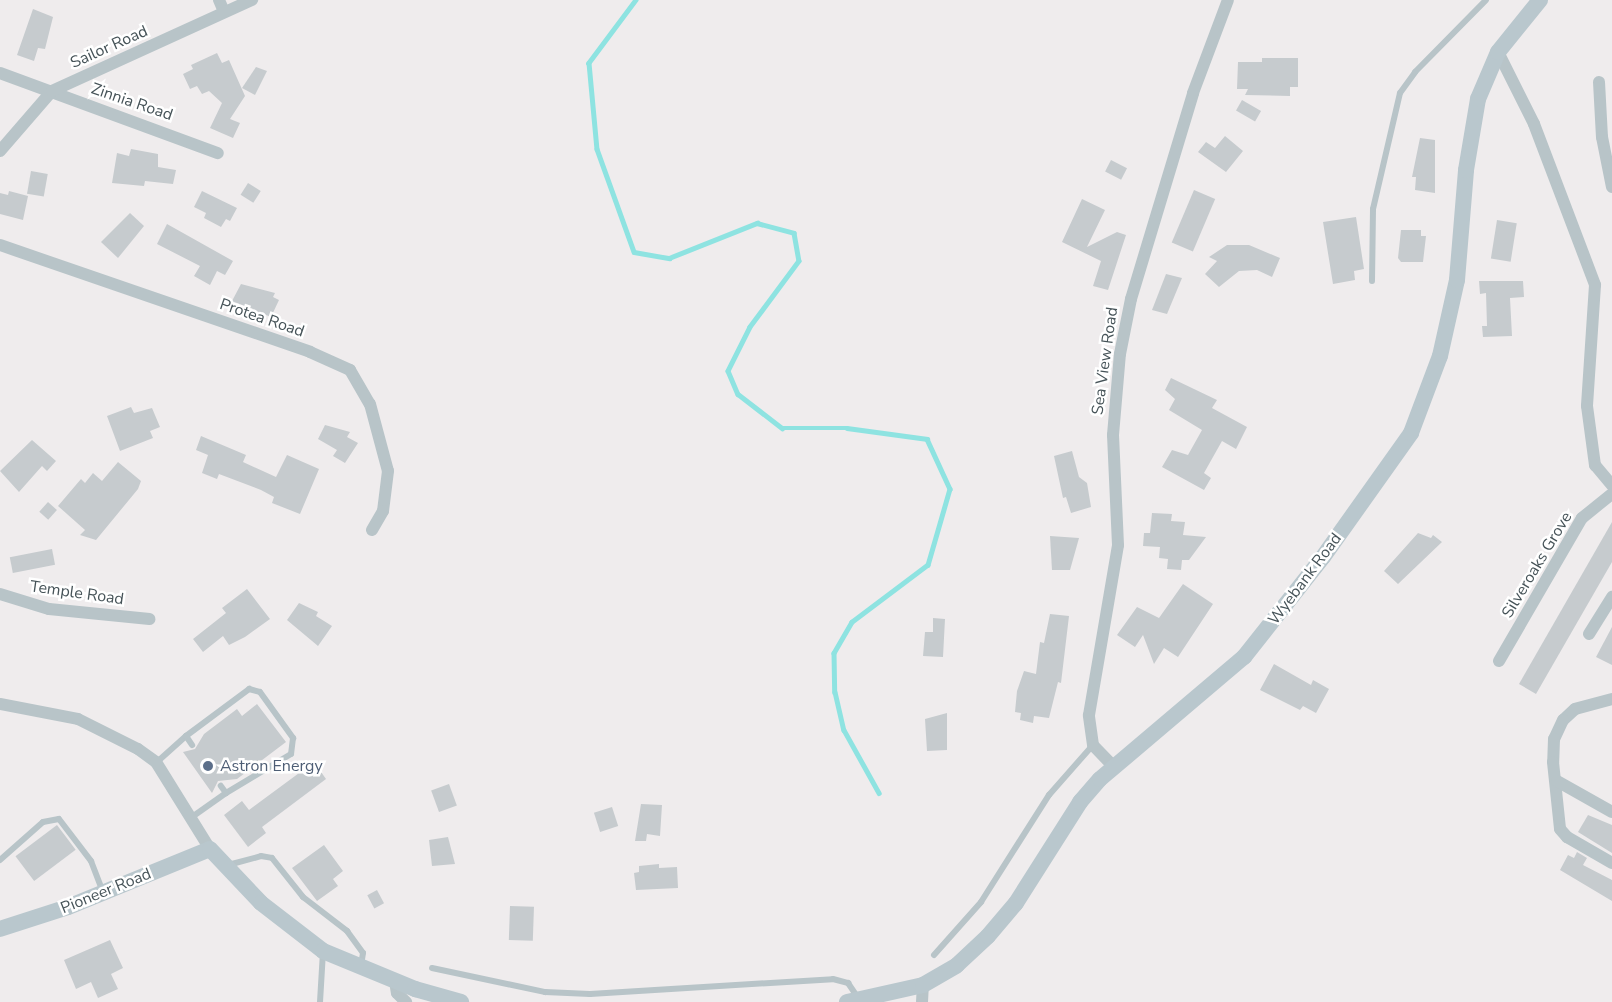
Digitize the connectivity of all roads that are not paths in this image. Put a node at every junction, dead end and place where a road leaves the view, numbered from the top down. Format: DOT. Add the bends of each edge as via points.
graph roads {
  1 [pos="219,0"];
  2 [pos="252,0"];
  3 [pos="1228,0"];
  4 [pos="1486,0"];
  5 [pos="1540,0"];
  6 [pos="224,12"];
  7 [pos="1498,52"];
  8 [pos="0,73"];
  9 [pos="1599,82"];
  10 [pos="52,91"];
  11 [pos="0,151"];
  12 [pos="218,153"];
  13 [pos="1612,187"];
  14 [pos="0,245"];
  15 [pos="1372,281"];
  16 [pos="1612,485"];
  17 [pos="1612,494"];
  18 [pos="372,530"];
  19 [pos="0,594"];
  20 [pos="1612,597"];
  21 [pos="150,619"];
  22 [pos="1589,634"];
  23 [pos="1499,661"];
  24 [pos="1612,699"];
  25 [pos="0,704"];
  26 [pos="186,736"];
  27 [pos="192,745"];
  28 [pos="1093,745"];
  29 [pos="156,762"];
  30 [pos="1114,767"];
  31 [pos="1557,781"];
  32 [pos="221,786"];
  33 [pos="226,793"];
  34 [pos="1612,812"];
  35 [pos="192,817"];
  36 [pos="210,849"];
  37 [pos="0,860"];
  38 [pos="1612,863"];
  39 [pos="225,865"];
  40 [pos="102,893"];
  41 [pos="0,929"];
  42 [pos="323,951"];
  43 [pos="934,955"];
  44 [pos="360,968"];
  45 [pos="432,968"];
  46 [pos="395,981"];
  47 [pos="922,994"];
  48 [pos="853,1001"];
  49 [pos="320,1002"];
  50 [pos="406,1002"];
  51 [pos="461,1002"];
  1 -- 6 [label="street"];
  2 -- 6 [label="street, Sailor Road"];
  3 -- 28 [label="street, Sea View Road" via="1183,126 1131,299 1120,354 1113,435 1118,545 1089,715"];
  4 -- 15 [label="lane" via="1414,72 1400,93 1373,209"];
  5 -- 7 [label="main road, Wyebank Road"];
  6 -- 10 [label="street, Sailor Road"];
  7 -- 16 [label="street" via="1534,124 1595,285 1587,406 1595,465"];
  7 -- 30 [label="main road, Wyebank Road" via="1472,122 1457,280 1440,356 1411,433 1323,557 1245,657"];
  8 -- 10 [label="street, Zinnia Road"];
  9 -- 13 [label="street" via="1602,137"];
  10 -- 11 [label="street, Sailor Road"];
  10 -- 12 [label="street, Zinnia Road"];
  14 -- 18 [label="street, Protea Road" via="310,352 350,370 370,404 388,471 383,511"];
  17 -- 23 [label="street, Silveroaks Grove" via="1582,518"];
  19 -- 21 [label="street, Temple Road" via="50,609"];
  20 -- 22 [label="street"];
  24 -- 31 [label="street" via="1575,709 1563,720 1554,739"];
  25 -- 29 [label="street" via="56,713 88,723"];
  26 -- 27 [label="lane"];
  26 -- 29 [label="lane"];
  26 -- 33 [label="lane" via="249,689 260,692 293,738 291,754"];
  28 -- 30 [label="street"];
  28 -- 43 [label="lane" via="1049,795 981,902"];
  29 -- 35 [label="street"];
  30 -- 47 [label="main road, Wyebank Road" via="1080,802 1016,903 988,936"];
  31 -- 34 [label="street"];
  31 -- 38 [label="street" via="1560,828 1567,837"];
  32 -- 33 [label="lane"];
  33 -- 35 [label="lane"];
  35 -- 36 [label="street"];
  36 -- 39 [label="main road"];
  36 -- 40 [label="main road, Pioneer Road"];
  37 -- 40 [label="lane" via="43,822 59,819 91,861"];
  39 -- 42 [label="main road" via="261,903"];
  39 -- 44 [label="lane" via="261,856 272,858 303,897 347,931 363,952"];
  40 -- 41 [label="main road, Pioneer Road"];
  42 -- 44 [label="main road"];
  42 -- 49 [label="lane"];
  44 -- 46 [label="main road"];
  45 -- 48 [label="lane" via="534,990 590,994 833,979 848,983"];
  46 -- 50 [label="street" via="397,993"];
  46 -- 51 [label="main road"];
  47 -- 48 [label="main road, Wyebank Road"];
}
